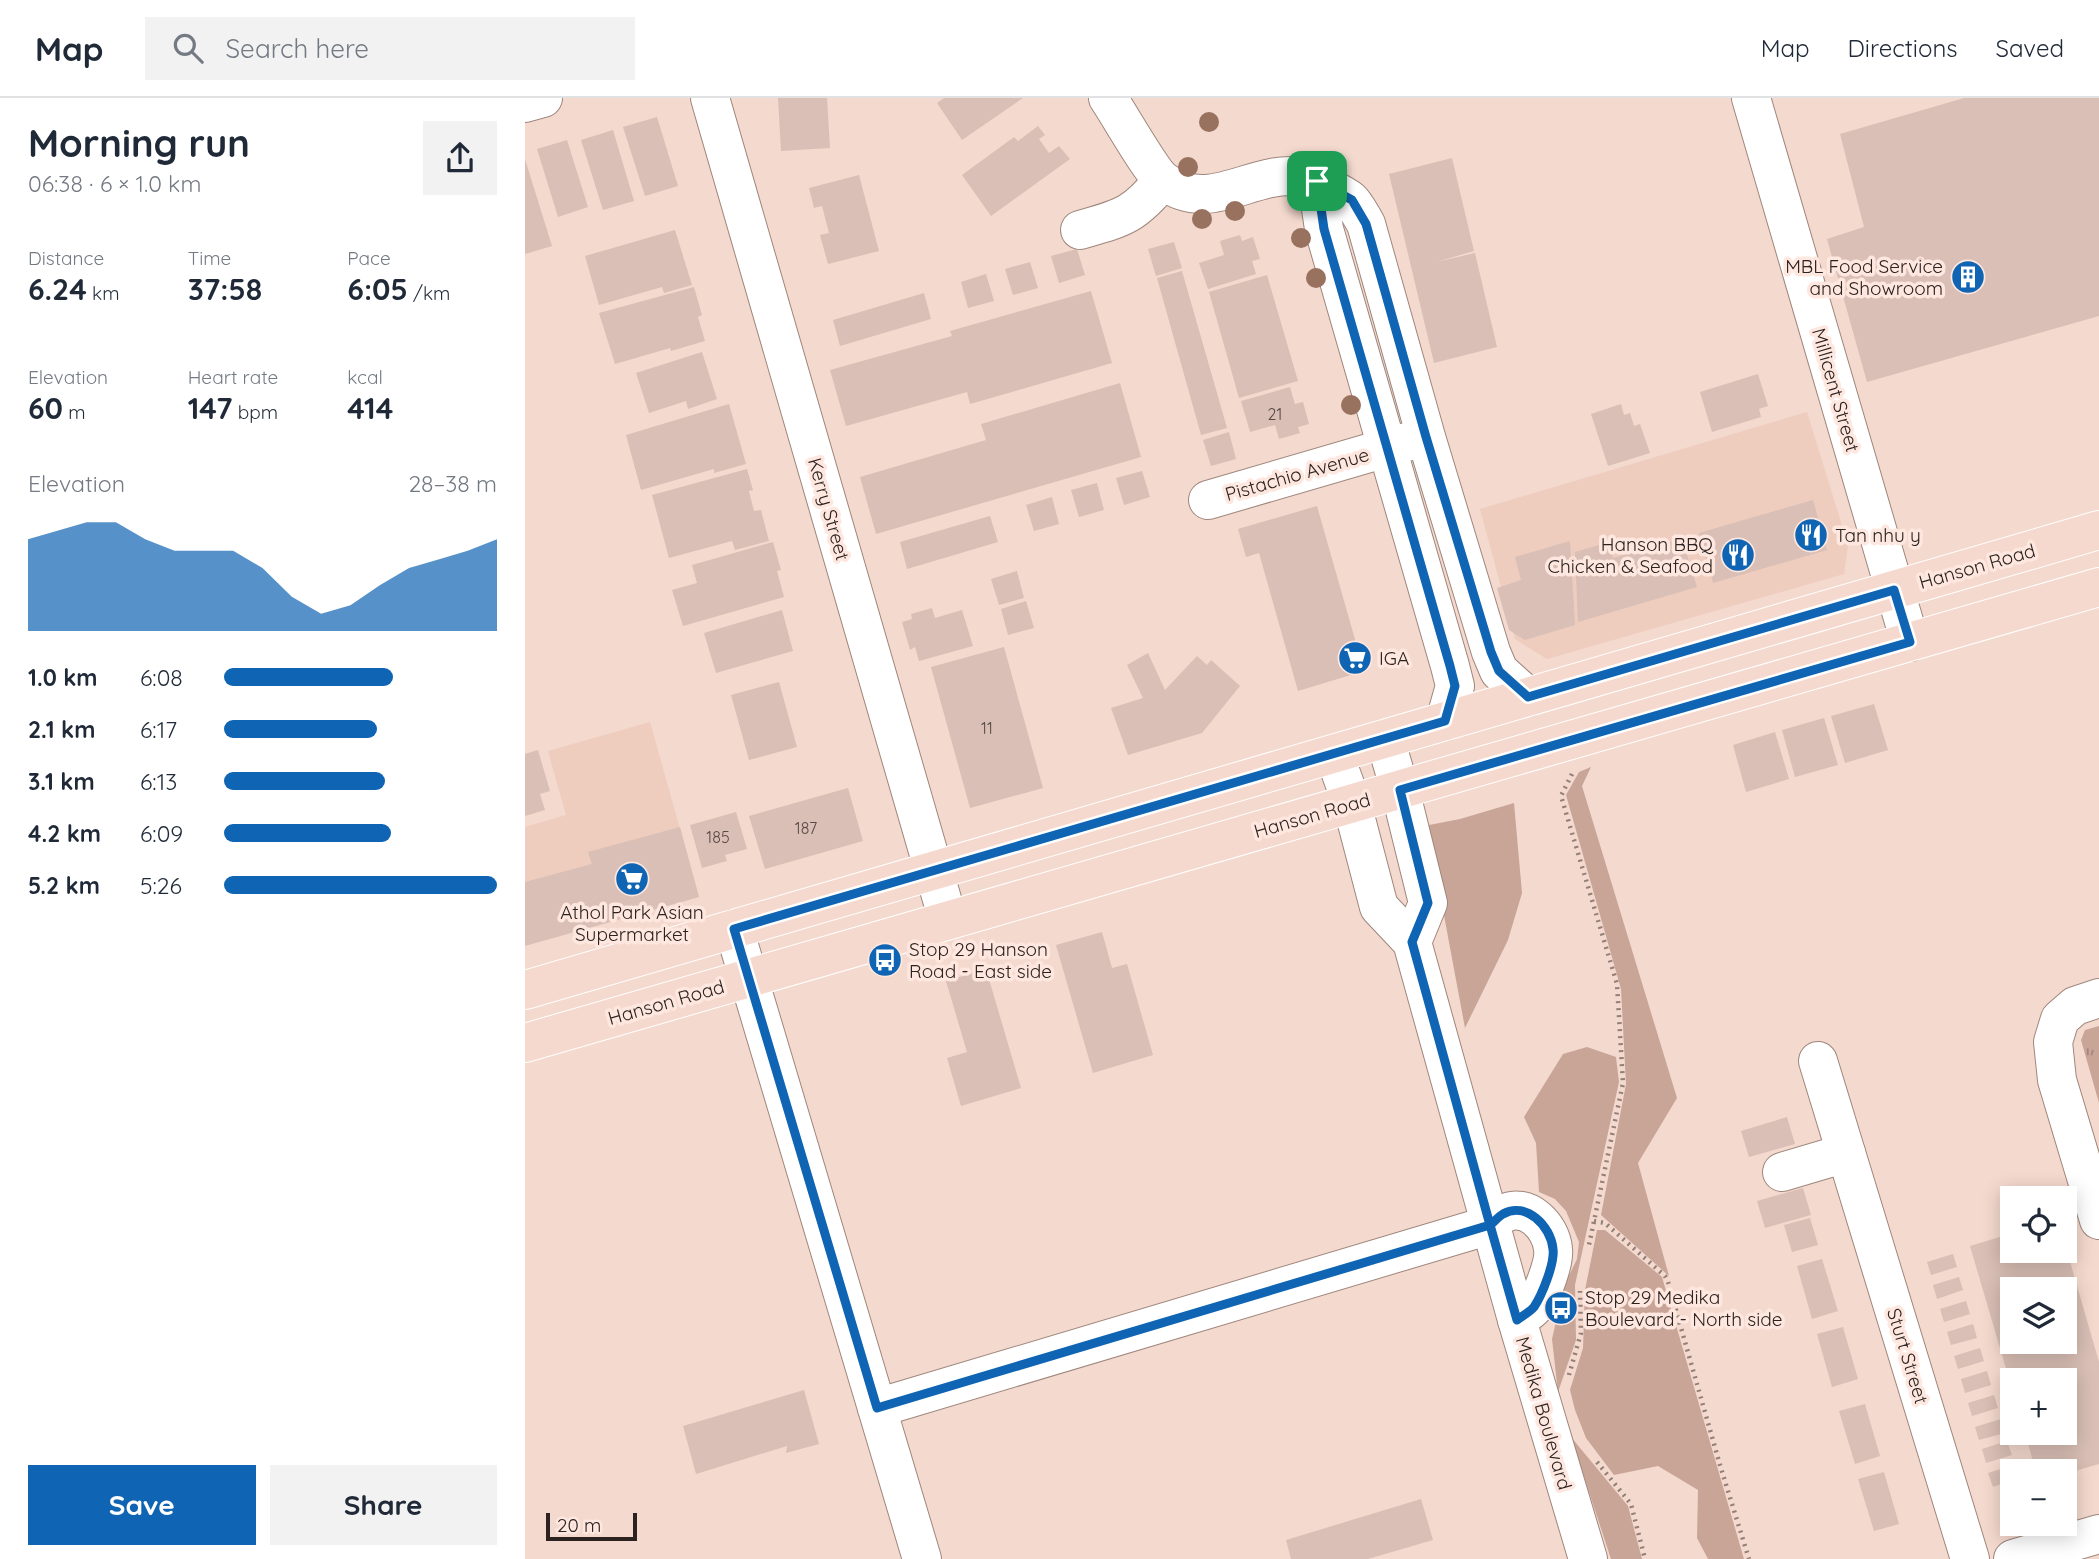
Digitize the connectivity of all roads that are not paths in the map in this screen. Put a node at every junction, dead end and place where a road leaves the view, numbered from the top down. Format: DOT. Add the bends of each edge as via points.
graph roads {
  1 [pos="543,98"];
  2 [pos="710,98"];
  3 [pos="1108,98"];
  4 [pos="1751,98"];
  5 [pos="525,103"];
  6 [pos="1162,181"];
  7 [pos="1317,181"];
  8 [pos="1080,230"];
  9 [pos="1426,437"];
  10 [pos="1388,448"];
  11 [pos="1208,500"];
  12 [pos="2099,530"];
  13 [pos="2099,587"];
  14 [pos="1894,590"];
  15 [pos="1910,642"];
  16 [pos="1528,697"];
  17 [pos="1445,721"];
  18 [pos="1385,739"];
  19 [pos="1334,754"];
  20 [pos="1400,790"];
  21 [pos="1352,804"];
  22 [pos="934,870"];
  23 [pos="948,920"];
  24 [pos="734,929"];
  25 [pos="1412,942"];
  26 [pos="749,978"];
  27 [pos="525,990"];
  28 [pos="2099,998"];
  29 [pos="525,1043"];
  30 [pos="1818,1061"];
  31 [pos="1846,1153"];
  32 [pos="1782,1172"];
  33 [pos="2099,1220"];
  34 [pos="1490,1225"];
  35 [pos="1517,1320"];
  36 [pos="877,1408"];
  37 [pos="2084,1545"];
  38 [pos="922,1559"];
  39 [pos="1588,1559"];
  40 [pos="1970,1559"];
  41 [pos="2013,1559"];
  1 -- 5 [label="street"];
  2 -- 22 [label="street, Kerry Street"];
  3 -- 6 [label="street"];
  4 -- 14 [label="street, Millicent Street"];
  6 -- 7 [label="street" via="1178,190 1208,195 1261,180 1295,176"];
  6 -- 8 [label="street" via="1143,204 1119,219"];
  7 -- 9 [label="street" via="1352,200 1366,224"];
  7 -- 10 [label="street" via="1324,229"];
  9 -- 10 [label="street, Pistachio Avenue"];
  9 -- 16 [label="street" via="1491,652 1499,671"];
  10 -- 11 [label="street, Pistachio Avenue"];
  10 -- 17 [label="street" via="1455,686"];
  12 -- 14 [label="main road, Hanson Road"];
  13 -- 15 [label="main road, Hanson Road"];
  14 -- 15 [label="street, Millicent Street"];
  14 -- 16 [label="main road, Hanson Road"];
  15 -- 20 [label="main road, Hanson Road"];
  16 -- 17 [label="main road, Hanson Road"];
  17 -- 18 [label="main road, Hanson Road"];
  18 -- 19 [label="main road, Hanson Road"];
  18 -- 20 [label="street"];
  19 -- 21 [label="street, Medika Boulevard"];
  19 -- 22 [label="main road, Hanson Road"];
  20 -- 21 [label="main road, Hanson Road"];
  20 -- 25 [label="street" via="1428,903"];
  21 -- 23 [label="main road, Hanson Road"];
  21 -- 25 [label="street, Medika Boulevard" via="1378,907"];
  22 -- 23 [label="street, Kerry Street"];
  22 -- 24 [label="main road, Hanson Road"];
  23 -- 26 [label="main road, Hanson Road"];
  24 -- 26 [label="street"];
  24 -- 27 [label="main road, Hanson Road"];
  25 -- 34 [label="street, Medika Boulevard"];
  26 -- 29 [label="main road, Hanson Road"];
  26 -- 36 [label="street"];
  28 -- 33 [label="street" via="2075,1006 2060,1020 2053,1042 2057,1080"];
  30 -- 31 [label="street, Sturt Street"];
  31 -- 32 [label="street"];
  31 -- 40 [label="street, Sturt Street"];
  34 -- 35 [label="street, Medika Boulevard"];
  34 -- 35 [label="street" via="1503,1214 1530,1213 1547,1230 1554,1250 1534,1308"];
  34 -- 36 [label="street"];
  35 -- 39 [label="street, Medika Boulevard"];
  36 -- 38 [label="street"];
  37 -- 41 [label="street"];
}
